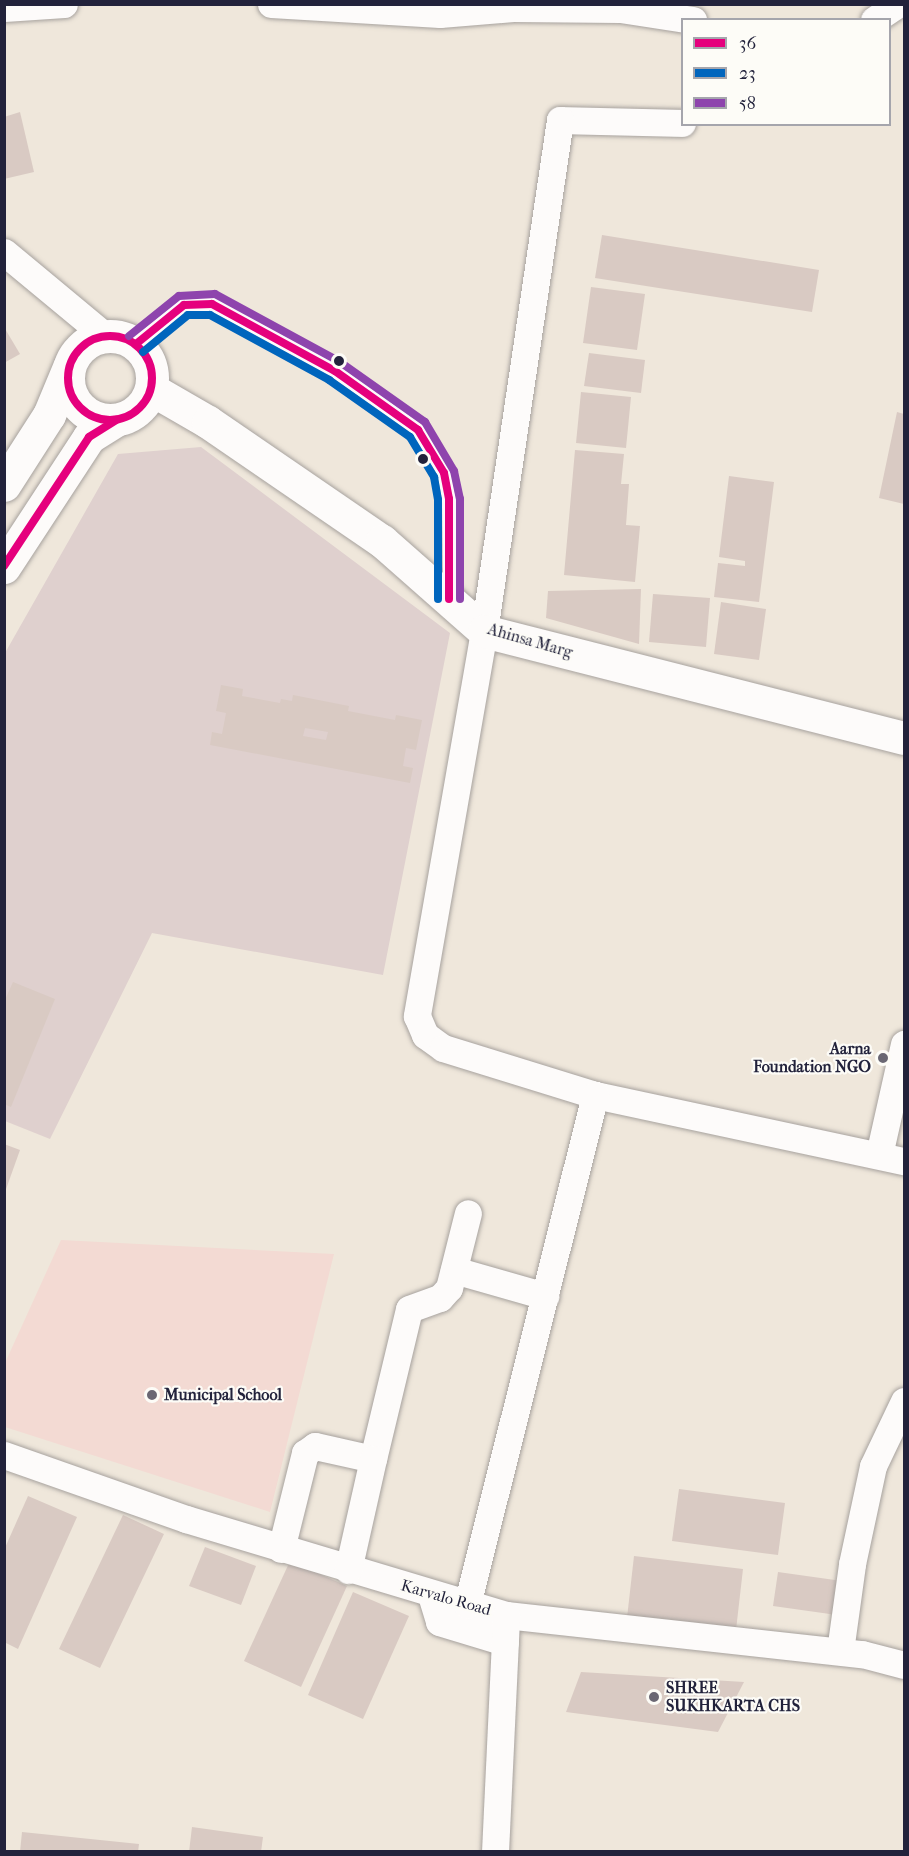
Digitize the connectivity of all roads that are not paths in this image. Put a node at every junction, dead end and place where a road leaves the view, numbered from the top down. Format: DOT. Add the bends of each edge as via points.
graph roads {
  1 [pos="64,4"];
  2 [pos="271,4"];
  3 [pos="898,4"];
  4 [pos="4,8"];
  5 [pos="681,18"];
  6 [pos="877,18"];
  7 [pos="681,123"];
  8 [pos="4,252"];
  9 [pos="105,336"];
  10 [pos="136,344"];
  11 [pos="69,367"];
  12 [pos="152,389"];
  13 [pos="116,420"];
  14 [pos="4,485"];
  15 [pos="4,567"];
  16 [pos="449,599"];
  17 [pos="484,631"];
  18 [pos="904,738"];
  19 [pos="904,1044"];
  20 [pos="595,1095"];
  21 [pos="892,1158"];
  22 [pos="468,1213"];
  23 [pos="454,1270"];
  24 [pos="545,1296"];
  25 [pos="904,1401"];
  26 [pos="4,1455"];
  27 [pos="373,1458"];
  28 [pos="281,1549"];
  29 [pos="348,1570"];
  30 [pos="431,1595"];
  31 [pos="467,1605"];
  32 [pos="506,1615"];
  33 [pos="505,1642"];
  34 [pos="840,1652"];
  35 [pos="904,1665"];
  36 [pos="495,1851"];
  1 -- 4 [label="street"];
  2 -- 5 [label="street" via="440,14 513,8 620,9"];
  3 -- 6 [label="street"];
  7 -- 17 [label="street" via="560,120"];
  8 -- 9 [label="street"];
  9 -- 10 [label="street" via="121,337"];
  9 -- 11 [label="street" via="88,341 76,352"];
  10 -- 12 [label="street" via="152,370"];
  10 -- 16 [label="lane" via="184,305 212,304 335,371 418,430 444,473 449,499"];
  11 -- 13 [label="street" via="73,399 84,412 99,419"];
  11 -- 14 [label="street" via="49,415"];
  12 -- 13 [label="street" via="144,404"];
  12 -- 16 [label="street, Ahinsa Marg" via="208,422 382,541"];
  13 -- 15 [label="street" via="89,437"];
  16 -- 17 [label="street, Ahinsa Marg"];
  17 -- 18 [label="street, Ahinsa Marg"];
  17 -- 20 [label="street" via="417,1016 425,1035 443,1048"];
  19 -- 21 [label="street"];
  20 -- 21 [label="street"];
  20 -- 24 [label="street"];
  22 -- 23 [label="street"];
  23 -- 24 [label="street"];
  23 -- 27 [label="street" via="449,1288 440,1298 409,1309"];
  24 -- 31 [label="street"];
  25 -- 34 [label="street" via="873,1466 852,1564"];
  26 -- 28 [label="street, Karvalo Road"];
  27 -- 28 [label="street" via="315,1446 305,1453"];
  27 -- 29 [label="street"];
  28 -- 29 [label="street, Karvalo Road"];
  29 -- 30 [label="street, Karvalo Road"];
  30 -- 31 [label="street, Karvalo Road"];
  30 -- 33 [label="street" via="439,1622"];
  31 -- 32 [label="street, Karvalo Road"];
  32 -- 33 [label="street"];
  32 -- 34 [label="street, Karvalo Road"];
  33 -- 36 [label="street"];
  34 -- 35 [label="street, Karvalo Road"];
}
